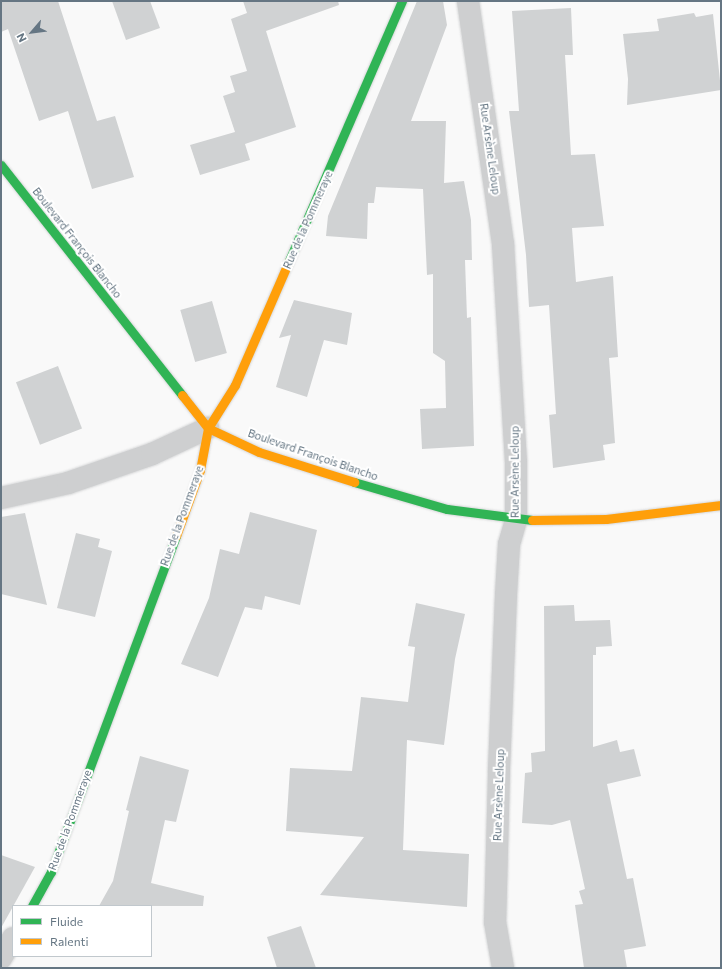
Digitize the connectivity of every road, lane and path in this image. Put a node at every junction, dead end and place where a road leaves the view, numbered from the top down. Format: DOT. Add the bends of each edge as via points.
graph roads {
  1 [pos="402,1"];
  2 [pos="468,1"];
  3 [pos="1,165"];
  4 [pos="208,428"];
  5 [pos="1,498"];
  6 [pos="721,505"];
  7 [pos="516,520"];
  8 [pos="33,905"];
  9 [pos="12,940"];
  10 [pos="1,958"];
  11 [pos="503,968"];
  1 -- 4 [label="street, Rue de la Pommeraye" via="235,385"];
  2 -- 7 [label="street, Rue Arsène Leloup" via="503,244 516,454"];
  3 -- 4 [label="street, Boulevard François Blancho"];
  4 -- 5 [label="street" via="152,454 68,483"];
  4 -- 7 [label="street, Boulevard François Blancho" via="259,452 361,484 447,508"];
  4 -- 8 [label="street, Rue de la Pommeraye" via="200,470 51,872"];
  6 -- 7 [label="street, Boulevard François Blancho" via="606,519"];
  7 -- 11 [label="street, Rue Arsène Leloup" via="509,544 499,773 496,922"];
  9 -- 10 [label="street"];
}
